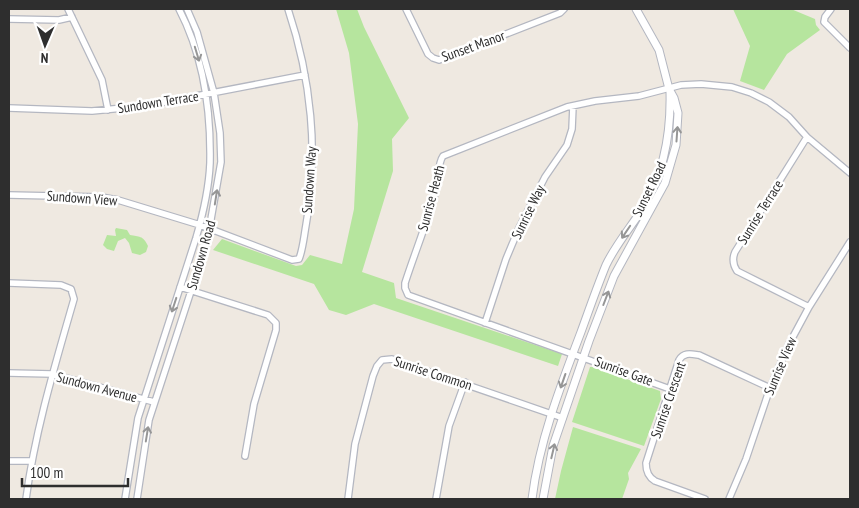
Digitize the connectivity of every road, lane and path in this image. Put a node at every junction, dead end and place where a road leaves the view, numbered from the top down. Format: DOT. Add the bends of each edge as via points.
graph roads {
  1 [pos="68,9"];
  2 [pos="179,9"];
  3 [pos="187,9"];
  4 [pos="288,9"];
  5 [pos="406,9"];
  6 [pos="564,9"];
  7 [pos="636,9"];
  8 [pos="831,9"];
  9 [pos="72,17"];
  10 [pos="9,19"];
  11 [pos="850,48"];
  12 [pos="305,75"];
  13 [pos="669,89"];
  14 [pos="214,92"];
  15 [pos="205,95"];
  16 [pos="573,106"];
  17 [pos="9,108"];
  18 [pos="108,110"];
  19 [pos="807,137"];
  20 [pos="850,173"];
  21 [pos="9,195"];
  22 [pos="200,226"];
  23 [pos="210,229"];
  24 [pos="850,242"];
  25 [pos="9,283"];
  26 [pos="180,288"];
  27 [pos="191,290"];
  28 [pos="809,307"];
  29 [pos="485,323"];
  30 [pos="578,355"];
  31 [pos="9,373"];
  32 [pos="52,374"];
  33 [pos="465,382"];
  34 [pos="770,388"];
  35 [pos="670,389"];
  36 [pos="143,399"];
  37 [pos="154,402"];
  38 [pos="552,414"];
  39 [pos="563,418"];
  40 [pos="245,456"];
  41 [pos="9,461"];
  42 [pos="31,461"];
  43 [pos="26,499"];
  44 [pos="125,499"];
  45 [pos="137,499"];
  46 [pos="348,499"];
  47 [pos="436,499"];
  48 [pos="532,499"];
  49 [pos="543,499"];
  50 [pos="705,499"];
  51 [pos="729,499"];
  1 -- 9 [label="street"];
  2 -- 15 [label="street, Sundown Road, one-way" via="201,66"];
  3 -- 14 [label="street, Sundown Road"];
  4 -- 12 [label="street, Sundown Way"];
  5 -- 6 [label="street, Sunset Manor" via="428,54 439,60"];
  7 -- 13 [label="street" via="659,50"];
  8 -- 11 [label="street" via="824,22"];
  9 -- 10 [label="street" via="59,20"];
  9 -- 18 [label="street" via="102,80"];
  12 -- 14 [label="street, Sundown Terrace"];
  12 -- 23 [label="street, Sundown Way" via="312,132 312,174 300,258 292,260"];
  13 -- 16 [label="street, Sunrise Heath"];
  13 -- 19 [label="street" via="701,84 732,87 751,93 769,102"];
  13 -- 30 [label="street, Sunset Road, one-way" via="665,156 644,206 607,264"];
  30 -- 13 [label="street, Sunset Road, one-way" via="614,276 666,183 678,132 678,113"];
  14 -- 15 [label="street, Sundown Terrace"];
  23 -- 14 [label="street, Sundown Road, one-way" via="221,162"];
  15 -- 18 [label="street, Sundown Terrace"];
  15 -- 22 [label="street, Sundown Road" via="210,163"];
  16 -- 29 [label="street, Sunrise Way" via="572,130 567,145 545,177 519,228"];
  16 -- 29 [label="street, Sunrise Heath" via="550,112 440,159 436,188 405,283 406,292 416,299"];
  17 -- 18 [label="street, Sundown Terrace"];
  19 -- 20 [label="street"];
  19 -- 28 [label="street, Sunrise Terrace" via="733,258 737,271"];
  21 -- 22 [label="street, Sundown View" via="101,197"];
  22 -- 23 [label="street, Sundown View"];
  22 -- 26 [label="street, Sundown Road"];
  23 -- 27 [label="street, Sundown Road"];
  24 -- 28 [label="street, Sunrise View"];
  25 -- 32 [label="street" via="61,285 71,289 74,299"];
  26 -- 27 [label="street"];
  26 -- 36 [label="street, Sundown Road, one-way"];
  27 -- 37 [label="street, Sundown Road"];
  27 -- 40 [label="street" via="268,315 276,322 254,404"];
  28 -- 34 [label="street, Sunrise View"];
  29 -- 30 [label="street, Sunrise Heath"];
  30 -- 35 [label="street, Sunrise Gate"];
  30 -- 38 [label="street, Sunset Road, one-way"];
  30 -- 39 [label="street, Sunset Road"];
  31 -- 32 [label="street, Sundown Avenue"];
  32 -- 36 [label="street, Sundown Avenue"];
  32 -- 42 [label="street"];
  33 -- 38 [label="street, Sunrise Common"];
  33 -- 46 [label="street, Sunrise Common" via="392,359 382,360 377,366 355,444"];
  33 -- 47 [label="street" via="449,426"];
  34 -- 35 [label="street, Sunrise Crescent" via="689,353 679,360"];
  34 -- 51 [label="street, Sunrise View"];
  35 -- 50 [label="street, Sunrise Crescent" via="646,470 655,481"];
  36 -- 37 [label="street, Sundown Avenue"];
  36 -- 44 [label="street, Sundown Road"];
  45 -- 37 [label="street, Sundown Road, one-way"];
  38 -- 39 [label="street, Sunrise Common"];
  38 -- 48 [label="street, Sunset Road" via="540,453"];
  49 -- 39 [label="street, Sunset Road, one-way" via="553,446"];
  41 -- 42 [label="street"];
  42 -- 43 [label="street"];
}
